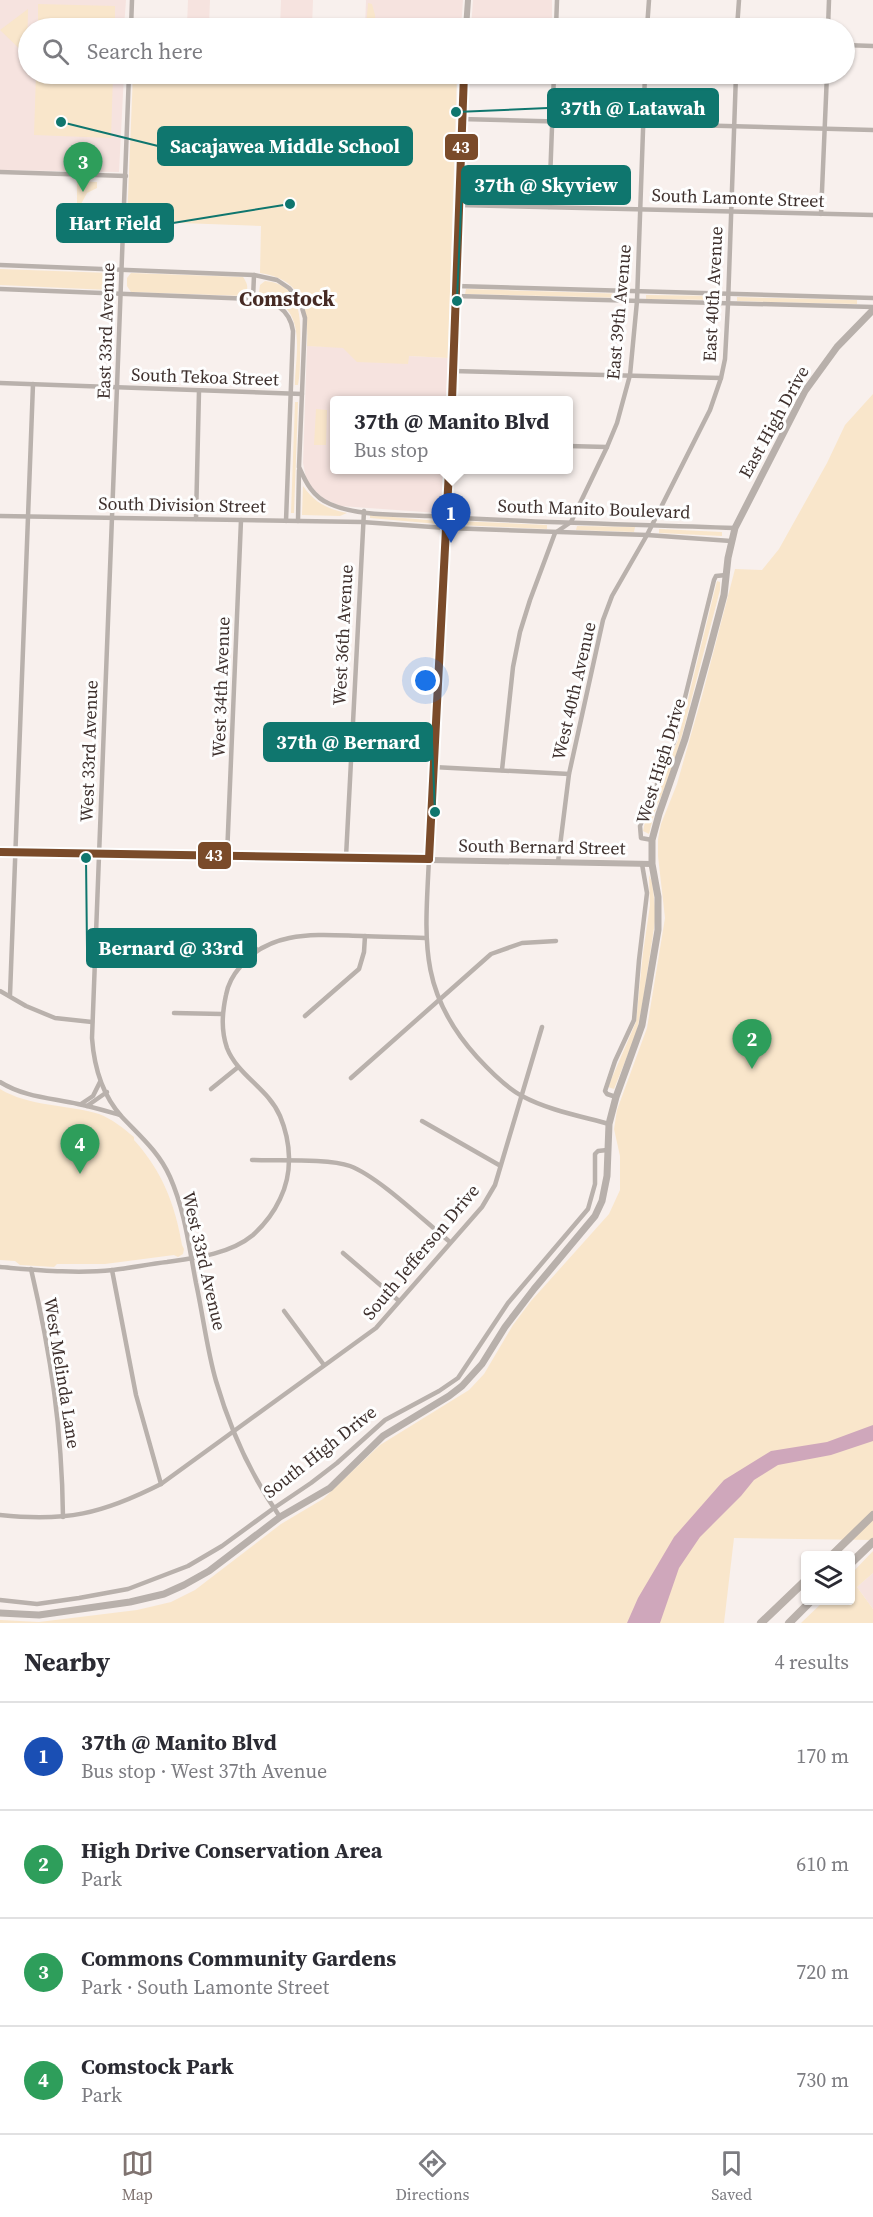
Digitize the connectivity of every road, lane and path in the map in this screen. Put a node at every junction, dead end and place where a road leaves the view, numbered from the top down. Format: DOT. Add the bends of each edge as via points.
graph roads {
  1 [pos="132,0"];
  2 [pos="468,0"];
  3 [pos="557,0"];
  4 [pos="649,0"];
  5 [pos="739,0"];
  6 [pos="829,0"];
  7 [pos="131,18"];
  8 [pos="467,18"];
  9 [pos="556,18"];
  10 [pos="648,18"];
  11 [pos="738,18"];
  12 [pos="828,18"];
  13 [pos="855,45"];
  14 [pos="873,46"];
  15 [pos="129,84"];
  16 [pos="463,84"];
  17 [pos="554,84"];
  18 [pos="645,84"];
  19 [pos="736,84"];
  20 [pos="826,84"];
  21 [pos="461,119"];
  22 [pos="552,121"];
  23 [pos="643,123"];
  24 [pos="734,126"];
  25 [pos="824,129"];
  26 [pos="873,130"];
  27 [pos="0,172"];
  28 [pos="126,176"];
  29 [pos="458,205"];
  30 [pos="549,207"];
  31 [pos="640,209"];
  32 [pos="730,212"];
  33 [pos="821,214"];
  34 [pos="873,215"];
  35 [pos="0,265"];
  36 [pos="122,270"];
  37 [pos="254,275"];
  38 [pos="455,286"];
  39 [pos="0,289"];
  40 [pos="637,291"];
  41 [pos="120,294"];
  42 [pos="728,294"];
  43 [pos="455,296"];
  44 [pos="873,298"];
  45 [pos="253,299"];
  46 [pos="637,301"];
  47 [pos="728,304"];
  48 [pos="873,309"];
  49 [pos="453,371"];
  50 [pos="630,375"];
  51 [pos="721,378"];
  52 [pos="0,383"];
  53 [pos="33,384"];
  54 [pos="117,388"];
  55 [pos="200,391"];
  56 [pos="292,393"];
  57 [pos="302,394"];
  58 [pos="452,396"];
  59 [pos="573,446"];
  60 [pos="607,447"];
  61 [pos="299,467"];
  62 [pos="449,474"];
  63 [pos="364,512"];
  64 [pos="0,516"];
  65 [pos="28,516"];
  66 [pos="112,517"];
  67 [pos="447,517"];
  68 [pos="196,519"];
  69 [pos="241,520"];
  70 [pos="286,521"];
  71 [pos="298,521"];
  72 [pos="362,522"];
  73 [pos="571,522"];
  74 [pos="651,525"];
  75 [pos="446,528"];
  76 [pos="735,528"];
  77 [pos="555,533"];
  78 [pos="647,535"];
  79 [pos="731,541"];
  80 [pos="726,575"];
  81 [pos="433,767"];
  82 [pos="502,770"];
  83 [pos="569,774"];
  84 [pos="652,840"];
  85 [pos="0,852"];
  86 [pos="14,852"];
  87 [pos="99,853"];
  88 [pos="227,856"];
  89 [pos="346,857"];
  90 [pos="429,859"];
  91 [pos="558,862"];
  92 [pos="642,864"];
  93 [pos="652,864"];
  94 [pos="178,931"];
  95 [pos="365,936"];
  96 [pos="425,938"];
  97 [pos="556,941"];
  98 [pos="257,950"];
  99 [pos="0,991"];
  100 [pos="10,995"];
  101 [pos="439,1000"];
  102 [pos="174,1013"];
  103 [pos="222,1014"];
  104 [pos="305,1016"];
  105 [pos="92,1022"];
  106 [pos="542,1027"];
  107 [pos="237,1068"];
  108 [pos="351,1078"];
  109 [pos="0,1082"];
  110 [pos="100,1082"];
  111 [pos="211,1089"];
  112 [pos="107,1092"];
  113 [pos="521,1095"];
  114 [pos="616,1097"];
  115 [pos="80,1104"];
  116 [pos="87,1106"];
  117 [pos="120,1115"];
  118 [pos="422,1121"];
  119 [pos="609,1124"];
  120 [pos="607,1150"];
  121 [pos="252,1161"];
  122 [pos="290,1162"];
  123 [pos="500,1165"];
  124 [pos="607,1176"];
  125 [pos="588,1209"];
  126 [pos="450,1242"];
  127 [pos="343,1253"];
  128 [pos="191,1258"];
  129 [pos="0,1268"];
  130 [pos="31,1269"];
  131 [pos="112,1270"];
  132 [pos="399,1301"];
  133 [pos="284,1311"];
  134 [pos="324,1365"];
  135 [pos="234,1433"];
  136 [pos="161,1484"];
  137 [pos="274,1508"];
  138 [pos="0,1515"];
  139 [pos="873,1515"];
  140 [pos="63,1517"];
  141 [pos="280,1517"];
  142 [pos="873,1542"];
  143 [pos="836,1551"];
  144 [pos="855,1559"];
  145 [pos="801,1585"];
  146 [pos="128,1589"];
  147 [pos="0,1600"];
  148 [pos="130,1602"];
  149 [pos="807,1605"];
  150 [pos="0,1613"];
  151 [pos="760,1623"];
  152 [pos="789,1623"];
  1 -- 7 [label="street"];
  2 -- 8 [label="street"];
  3 -- 9 [label="street"];
  4 -- 10 [label="street"];
  5 -- 11 [label="street"];
  6 -- 12 [label="street"];
  13 -- 14 [label="street"];
  15 -- 28 [label="street, East 33rd Avenue"];
  16 -- 21 [label="street"];
  17 -- 22 [label="street"];
  18 -- 23 [label="street, East 39th Avenue"];
  19 -- 24 [label="street, East 40th Avenue"];
  20 -- 25 [label="street"];
  21 -- 22 [label="street"];
  21 -- 29 [label="street"];
  22 -- 23 [label="street"];
  22 -- 30 [label="street"];
  23 -- 24 [label="street"];
  23 -- 31 [label="street, East 39th Avenue"];
  24 -- 25 [label="street"];
  24 -- 32 [label="street, East 40th Avenue"];
  25 -- 26 [label="street"];
  25 -- 33 [label="street"];
  27 -- 28 [label="street"];
  28 -- 36 [label="street, East 33rd Avenue"];
  29 -- 30 [label="street, South Lamonte Street"];
  29 -- 38 [label="street"];
  30 -- 31 [label="street, South Lamonte Street"];
  31 -- 32 [label="street, South Lamonte Street"];
  31 -- 40 [label="street, East 39th Avenue"];
  32 -- 33 [label="street, South Lamonte Street"];
  32 -- 42 [label="street, East 40th Avenue"];
  33 -- 34 [label="street, South Lamonte Street"];
  35 -- 36 [label="street"];
  36 -- 37 [label="street"];
  36 -- 41 [label="street, East 33rd Avenue"];
  37 -- 45 [label="street"];
  37 -- 57 [label="street" via="277,279 300,301 305,318"];
  38 -- 40 [label="street"];
  38 -- 43 [label="street"];
  39 -- 41 [label="street"];
  40 -- 42 [label="street"];
  40 -- 46 [label="street, East 39th Avenue"];
  41 -- 45 [label="street"];
  41 -- 54 [label="street, East 33rd Avenue"];
  42 -- 44 [label="street"];
  42 -- 47 [label="street, East 40th Avenue"];
  43 -- 46 [label="street"];
  43 -- 49 [label="street"];
  45 -- 56 [label="street" via="278,304 292,325"];
  46 -- 47 [label="street"];
  46 -- 50 [label="street, East 39th Avenue"];
  47 -- 48 [label="street"];
  47 -- 51 [label="street, East 40th Avenue"];
  48 -- 76 [label="main road, East High Drive" via="837,347 805,391"];
  49 -- 50 [label="street"];
  49 -- 58 [label="street"];
  50 -- 51 [label="street"];
  50 -- 60 [label="street, East 39th Avenue"];
  51 -- 74 [label="street, East 40th Avenue" via="710,410"];
  52 -- 53 [label="street, South Tekoa Street"];
  53 -- 54 [label="street, South Tekoa Street"];
  53 -- 65 [label="street"];
  54 -- 55 [label="street, South Tekoa Street"];
  54 -- 66 [label="street, East 33rd Avenue"];
  55 -- 56 [label="street, South Tekoa Street"];
  55 -- 68 [label="street"];
  56 -- 57 [label="street, South Tekoa Street"];
  56 -- 70 [label="street"];
  57 -- 61 [label="street"];
  59 -- 60 [label="street"];
  60 -- 73 [label="street, East 39th Avenue"];
  61 -- 63 [label="street, South Manito Boulevard" via="307,486 318,498"];
  61 -- 71 [label="street"];
  62 -- 67 [label="street"];
  63 -- 67 [label="street, South Manito Boulevard"];
  63 -- 72 [label="street, West 36th Avenue"];
  64 -- 65 [label="street, South Division Street"];
  65 -- 66 [label="street, South Division Street"];
  65 -- 86 [label="street"];
  66 -- 68 [label="street, South Division Street"];
  66 -- 87 [label="street, West 33rd Avenue"];
  67 -- 73 [label="street, South Manito Boulevard"];
  67 -- 75 [label="street"];
  68 -- 69 [label="street, South Division Street"];
  69 -- 70 [label="street, South Division Street"];
  69 -- 88 [label="street, West 34th Avenue"];
  70 -- 71 [label="street, South Division Street"];
  71 -- 72 [label="street, South Division Street"];
  72 -- 75 [label="street, South Manito Boulevard"];
  72 -- 89 [label="street, West 36th Avenue"];
  73 -- 74 [label="street, South Manito Boulevard"];
  73 -- 77 [label="street, East 39th Avenue"];
  74 -- 76 [label="street, South Manito Boulevard"];
  74 -- 78 [label="street, East 40th Avenue"];
  75 -- 77 [label="street, South Manito Boulevard"];
  75 -- 81 [label="street"];
  76 -- 79 [label="main road, West High Drive"];
  77 -- 78 [label="street, South Manito Boulevard"];
  77 -- 82 [label="street" via="520,632"];
  78 -- 79 [label="street, South Manito Boulevard"];
  78 -- 83 [label="street, West 40th Avenue" via="612,596 603,620"];
  79 -- 80 [label="main road, West High Drive"];
  80 -- 84 [label="main road, West High Drive" via="685,739"];
  80 -- 84 [label="street, West High Drive" via="714,580 674,742 640,826 640,837"];
  81 -- 82 [label="street"];
  81 -- 90 [label="street"];
  82 -- 83 [label="street"];
  83 -- 91 [label="street, West 40th Avenue"];
  84 -- 93 [label="main road, West High Drive"];
  85 -- 86 [label="street, South Bernard Street"];
  86 -- 87 [label="street, South Bernard Street"];
  86 -- 100 [label="street"];
  87 -- 88 [label="street, South Bernard Street"];
  87 -- 105 [label="street, West 33rd Avenue"];
  88 -- 89 [label="street, South Bernard Street"];
  89 -- 90 [label="street, South Bernard Street"];
  90 -- 91 [label="street, South Bernard Street"];
  90 -- 96 [label="street"];
  91 -- 92 [label="street, South Bernard Street"];
  92 -- 93 [label="street, South Bernard Street"];
  92 -- 114 [label="street, West High Drive" via="647,893 634,1020 605,1091"];
  93 -- 114 [label="main road, West High Drive" via="658,930 642,1025"];
  94 -- 98 [label="street" via="234,933 247,938"];
  95 -- 96 [label="street"];
  95 -- 98 [label="street" via="297,935"];
  95 -- 104 [label="street" via="359,969"];
  96 -- 101 [label="street"];
  97 -- 101 [label="street" via="522,943 492,954"];
  98 -- 103 [label="street" via="232,976"];
  99 -- 100 [label="street"];
  100 -- 105 [label="street" via="55,1018"];
  101 -- 108 [label="street"];
  101 -- 113 [label="street" via="462,1040 488,1069"];
  102 -- 103 [label="street"];
  103 -- 107 [label="street" via="228,1050"];
  105 -- 110 [label="street, West 33rd Avenue" via="93,1053"];
  106 -- 113 [label="street, South Jefferson Drive"];
  107 -- 111 [label="street"];
  107 -- 122 [label="street" via="267,1095 279,1113"];
  109 -- 115 [label="street" via="32,1096"];
  110 -- 112 [label="street, West 33rd Avenue"];
  110 -- 115 [label="street" via="93,1096"];
  112 -- 116 [label="street"];
  112 -- 117 [label="street, West 33rd Avenue"];
  113 -- 119 [label="street"];
  113 -- 123 [label="street, South Jefferson Drive"];
  114 -- 119 [label="main road, West High Drive"];
  115 -- 116 [label="street"];
  116 -- 117 [label="street"];
  117 -- 128 [label="street, West 33rd Avenue" via="158,1155 169,1176 182,1209"];
  118 -- 123 [label="street"];
  119 -- 120 [label="main road, West High Drive"];
  120 -- 124 [label="main road, West High Drive"];
  120 -- 125 [label="street, West High Drive" via="595,1154 595,1184"];
  121 -- 122 [label="street"];
  122 -- 126 [label="street" via="349,1165 370,1176"];
  122 -- 128 [label="street" via="286,1189 274,1212 252,1236 222,1251"];
  123 -- 126 [label="street, South Jefferson Drive" via="495,1185 482,1207"];
  124 -- 141 [label="main road, South High Drive" via="595,1216 534,1289 462,1386 384,1436 330,1488"];
  125 -- 137 [label="street, South High Drive" via="508,1303 458,1378 385,1420 337,1463"];
  126 -- 132 [label="street, South Jefferson Drive"];
  127 -- 132 [label="street"];
  128 -- 131 [label="street"];
  128 -- 135 [label="street, West 33rd Avenue" via="216,1380"];
  129 -- 130 [label="street"];
  130 -- 131 [label="street"];
  130 -- 140 [label="street, West Melinda Lane" via="58,1407"];
  131 -- 136 [label="street" via="136,1395"];
  132 -- 134 [label="street, South Jefferson Drive" via="376,1328"];
  133 -- 134 [label="street"];
  134 -- 135 [label="street, South Jefferson Drive"];
  135 -- 136 [label="street, South Jefferson Drive"];
  135 -- 137 [label="street, West 33rd Avenue"];
  136 -- 140 [label="street, South Jefferson Drive" via="99,1511"];
  137 -- 141 [label="street, West 33rd Avenue"];
  137 -- 146 [label="street, South High Drive" via="188,1566"];
  138 -- 140 [label="street, South Jefferson Drive"];
  139 -- 143 [label="highway"];
  141 -- 148 [label="main road, South High Drive" via="209,1571 164,1594"];
  142 -- 144 [label="highway"];
  145 -- 151 [label="highway"];
  146 -- 147 [label="street, South High Drive" via="37,1604"];
  146 -- 148 [label="street"];
  148 -- 150 [label="main road, South High Drive" via="39,1615"];
  149 -- 152 [label="highway"];
}
